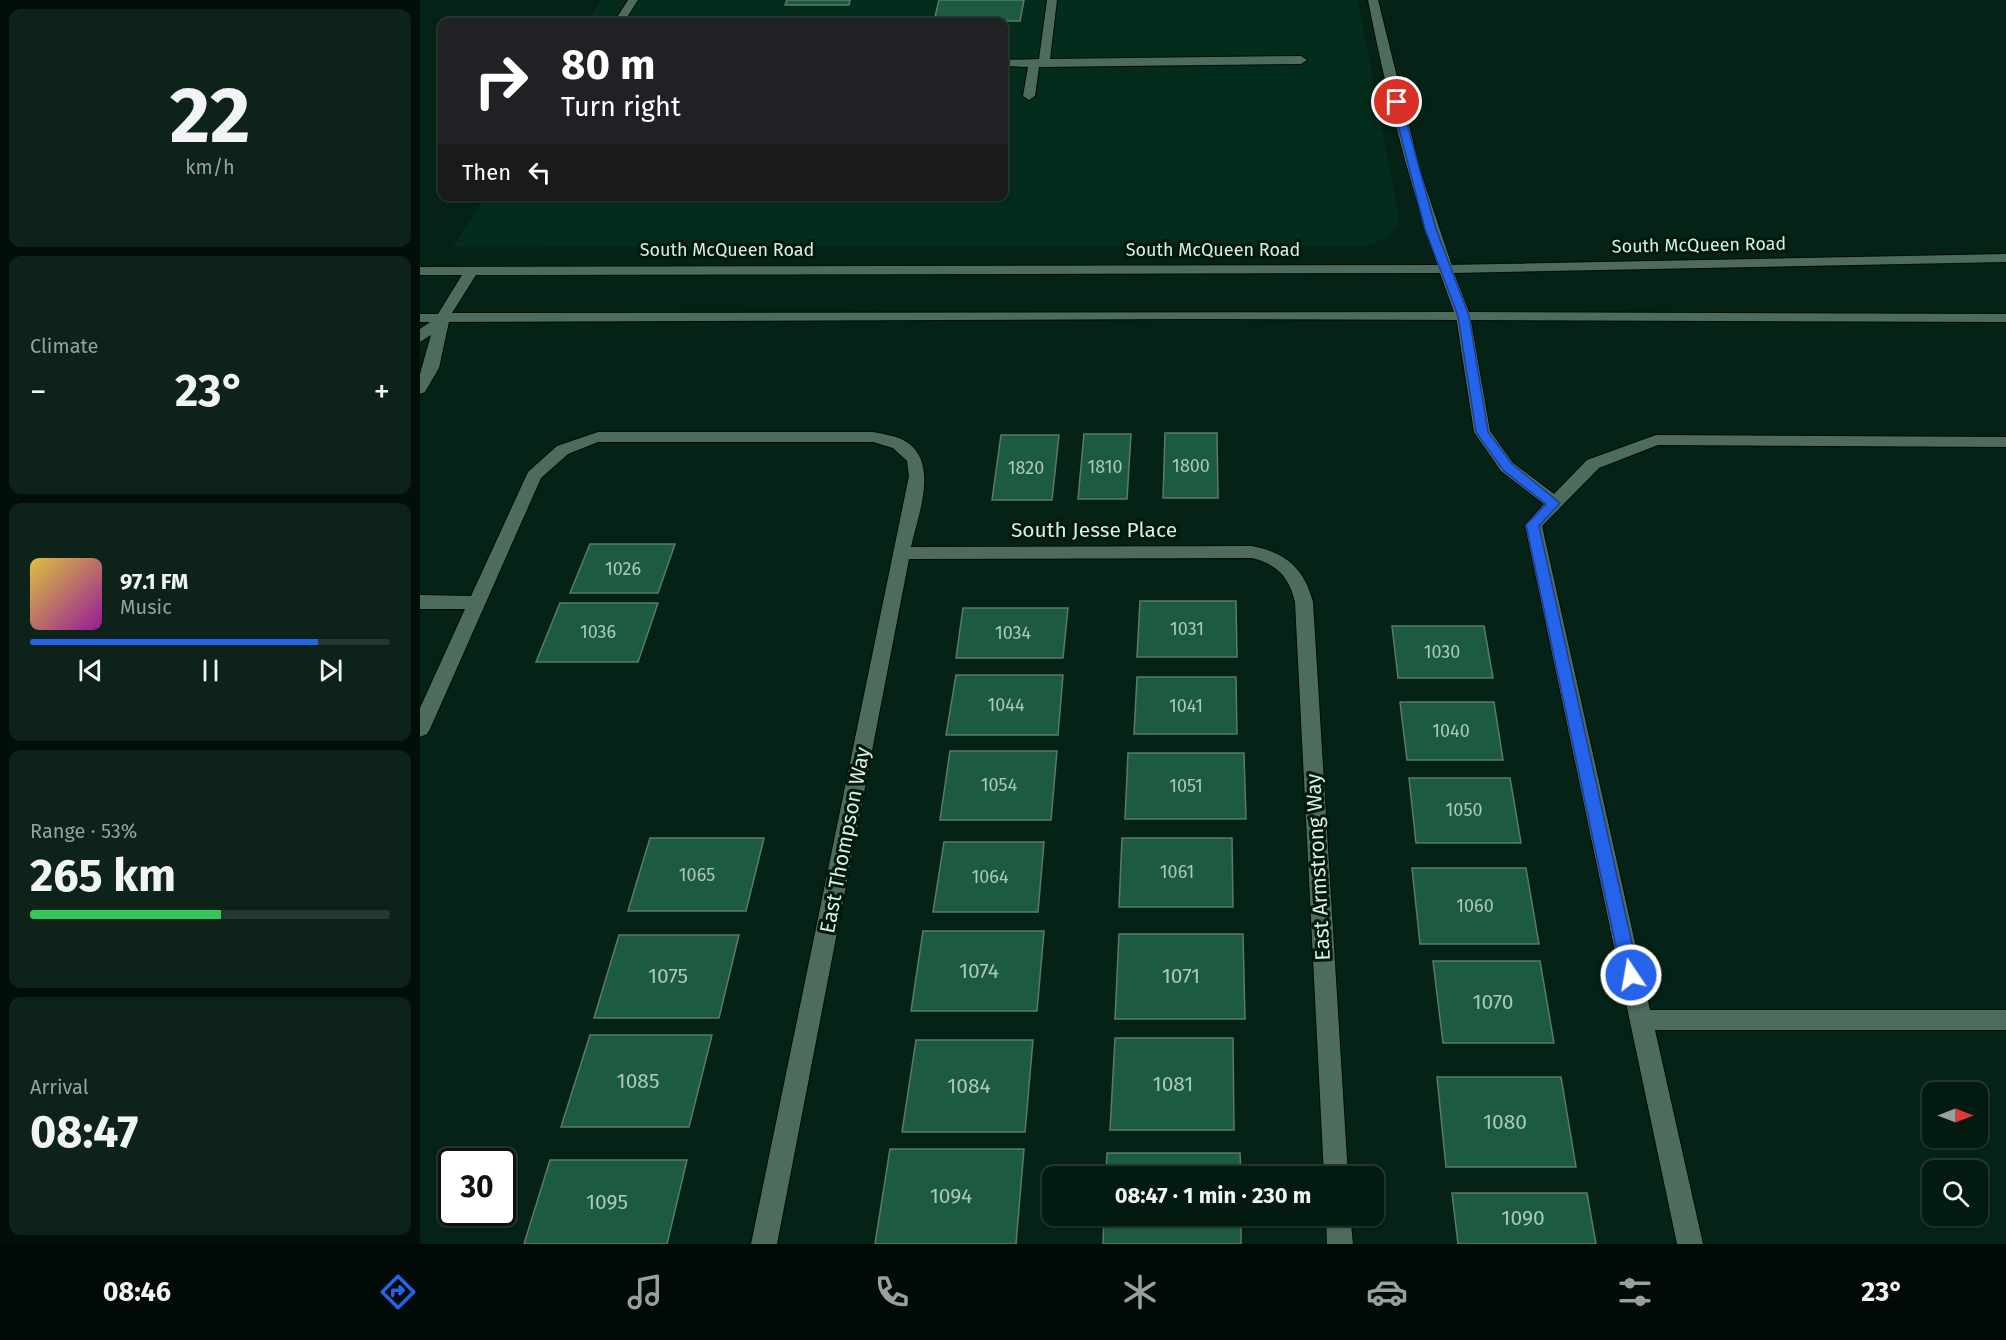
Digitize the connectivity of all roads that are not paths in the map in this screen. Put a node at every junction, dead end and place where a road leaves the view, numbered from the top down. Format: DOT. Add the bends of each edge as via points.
graph roads {
  1 [pos="633,0"];
  2 [pos="1052,0"];
  3 [pos="1373,0"];
  4 [pos="622,18"];
  5 [pos="1301,60"];
  6 [pos="1008,63"];
  7 [pos="1039,63"];
  8 [pos="1029,96"];
  9 [pos="2006,258"];
  10 [pos="1446,269"];
  11 [pos="420,271"];
  12 [pos="472,271"];
  13 [pos="1463,316"];
  14 [pos="443,317"];
  15 [pos="420,318"];
  16 [pos="2006,318"];
  17 [pos="420,337"];
  18 [pos="420,389"];
  19 [pos="2006,442"];
  20 [pos="1554,503"];
  21 [pos="902,553"];
  22 [pos="1284,565"];
  23 [pos="420,602"];
  24 [pos="477,603"];
  25 [pos="420,729"];
  26 [pos="1640,1020"];
  27 [pos="2006,1020"];
  28 [pos="1335,1166"];
  29 [pos="1339,1226"];
  30 [pos="764,1244"];
  31 [pos="1340,1244"];
  32 [pos="1690,1244"];
  1 -- 4 [label="street"];
  2 -- 7 [label="street"];
  3 -- 10 [label="street" via="1430,229"];
  5 -- 7 [label="street"];
  6 -- 7 [label="street"];
  7 -- 8 [label="street"];
  9 -- 10 [label="street, South McQueen Road"];
  10 -- 12 [label="street, South McQueen Road"];
  10 -- 13 [label="street"];
  11 -- 12 [label="street, South McQueen Road"];
  12 -- 14 [label="street"];
  13 -- 14 [label="street"];
  13 -- 16 [label="street"];
  13 -- 20 [label="street" via="1482,432 1507,467"];
  14 -- 15 [label="street"];
  14 -- 17 [label="street"];
  14 -- 18 [label="street" via="431,368"];
  19 -- 20 [label="street" via="1656,440 1593,464"];
  20 -- 26 [label="street" via="1533,525"];
  21 -- 22 [label="street, South Jesse Place" via="1237,552 1264,555"];
  21 -- 24 [label="street, East Thompson Way" via="918,466 899,444 859,437 612,436 573,443 554,454 534,476"];
  21 -- 30 [label="street, East Thompson Way"];
  22 -- 28 [label="street, East Armstrong Way" via="1299,581 1304,602"];
  23 -- 24 [label="street"];
  24 -- 25 [label="street"];
  26 -- 27 [label="street"];
  26 -- 32 [label="street"];
  29 -- 31 [label="street"];
}
